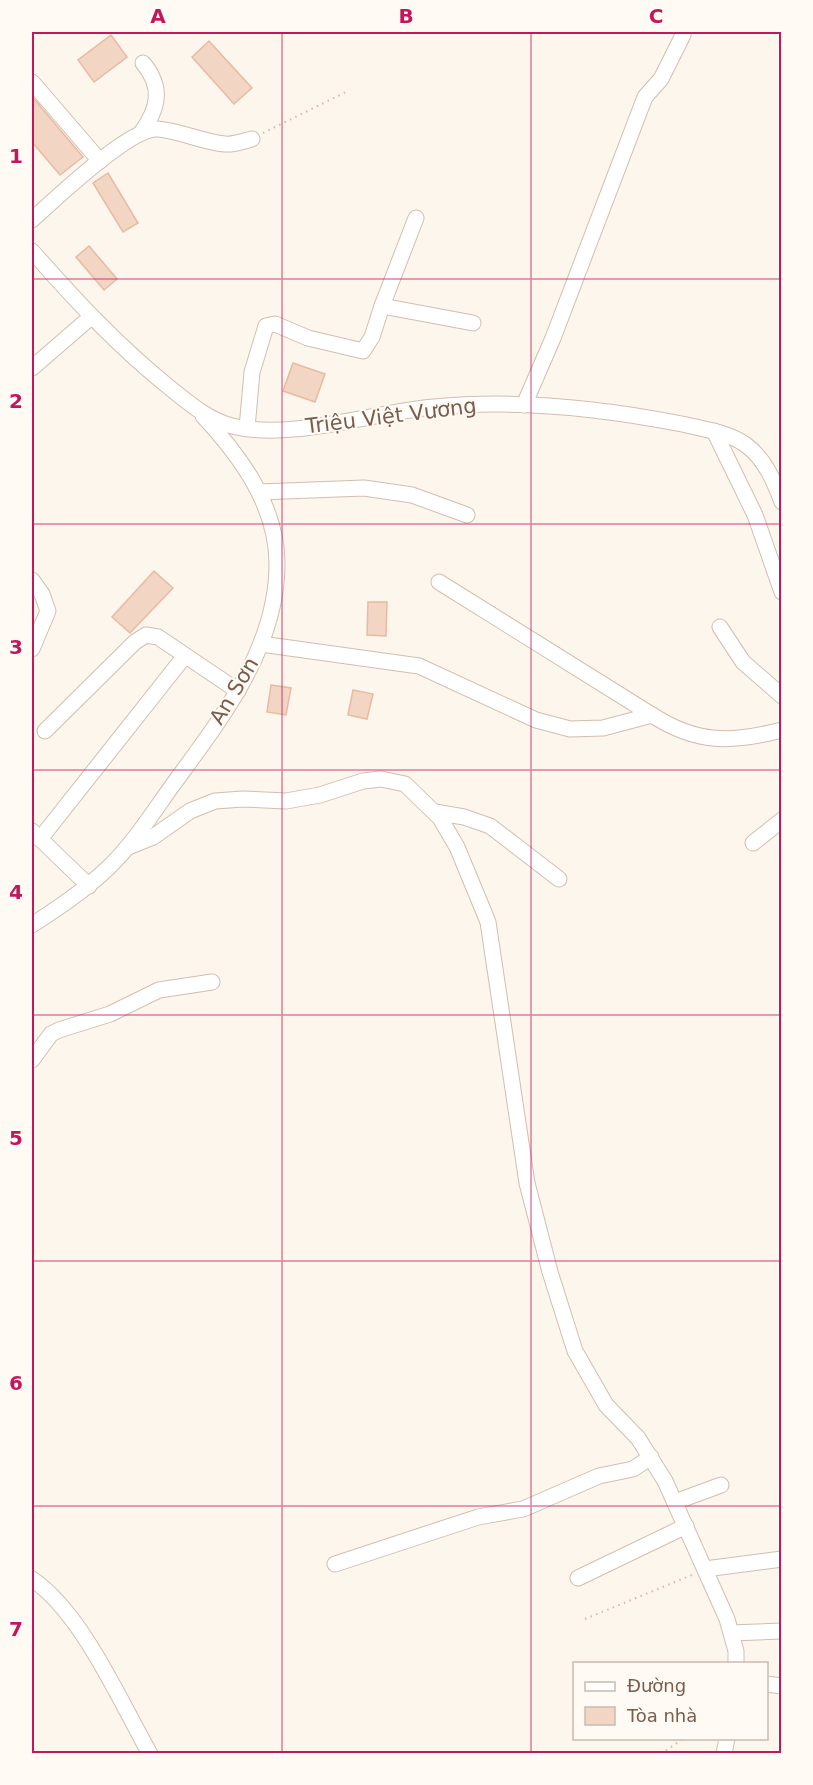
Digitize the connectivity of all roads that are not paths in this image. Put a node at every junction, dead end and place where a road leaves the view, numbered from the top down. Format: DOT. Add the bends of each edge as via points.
graph roads {
  1 [pos="683,35"];
  2 [pos="143,63"];
  3 [pos="32,82"];
  4 [pos="141,133"];
  5 [pos="252,139"];
  6 [pos="100,161"];
  7 [pos="416,218"];
  8 [pos="32,220"];
  9 [pos="32,251"];
  10 [pos="382,306"];
  11 [pos="91,317"];
  12 [pos="472,323"];
  13 [pos="32,368"];
  14 [pos="524,405"];
  15 [pos="197,410"];
  16 [pos="247,428"];
  17 [pos="714,431"];
  18 [pos="776,475"];
  19 [pos="259,492"];
  20 [pos="782,502"];
  21 [pos="467,515"];
  22 [pos="32,580"];
  23 [pos="439,582"];
  24 [pos="782,592"];
  25 [pos="720,627"];
  26 [pos="261,644"];
  27 [pos="32,649"];
  28 [pos="184,657"];
  29 [pos="238,691"];
  30 [pos="782,696"];
  31 [pos="652,715"];
  32 [pos="782,730"];
  33 [pos="45,732"];
  34 [pos="435,812"];
  35 [pos="782,820"];
  36 [pos="36,835"];
  37 [pos="753,843"];
  38 [pos="128,847"];
  39 [pos="559,879"];
  40 [pos="89,886"];
  41 [pos="32,925"];
  42 [pos="212,982"];
  43 [pos="32,1060"];
  44 [pos="651,1457"];
  45 [pos="721,1485"];
  46 [pos="675,1502"];
  47 [pos="686,1526"];
  48 [pos="782,1559"];
  49 [pos="335,1564"];
  50 [pos="705,1569"];
  51 [pos="578,1578"];
  52 [pos="32,1580"];
  53 [pos="782,1631"];
  54 [pos="731,1633"];
  55 [pos="736,1662"];
  56 [pos="150,1754"];
  1 -- 14 [label="street" via="661,79 645,97"];
  2 -- 4 [label="street" via="149,70 158,104"];
  3 -- 6 [label="street"];
  4 -- 5 [label="street" via="154,129 183,132 226,145"];
  4 -- 6 [label="street"];
  6 -- 8 [label="street"];
  7 -- 10 [label="street"];
  9 -- 11 [label="street, Triệu Việt Vương"];
  10 -- 12 [label="street"];
  10 -- 16 [label="street" via="363,351 308,338 275,324 266,326 252,372"];
  11 -- 13 [label="street"];
  11 -- 15 [label="street, Triệu Việt Vương"];
  14 -- 16 [label="street, Triệu Việt Vương" via="433,407 284,429"];
  14 -- 17 [label="street, Triệu Việt Vương" via="644,417"];
  15 -- 16 [label="street, Triệu Việt Vương"];
  15 -- 19 [label="street, An Sơn" via="236,454"];
  17 -- 18 [label="street, Triệu Việt Vương" via="745,444"];
  17 -- 24 [label="street" via="755,515"];
  18 -- 20 [label="street, Triệu Việt Vương"];
  19 -- 21 [label="street" via="363,488 412,495"];
  19 -- 26 [label="street, An Sơn" via="275,541 277,563 272,607"];
  22 -- 27 [label="street" via="48,611"];
  23 -- 31 [label="street"];
  25 -- 30 [label="street" via="743,662"];
  26 -- 29 [label="street, An Sơn"];
  26 -- 31 [label="street" via="419,666 536,720 570,729 603,728"];
  28 -- 29 [label="street"];
  28 -- 33 [label="street" via="158,637 146,634"];
  28 -- 36 [label="street"];
  29 -- 38 [label="street, An Sơn"];
  31 -- 32 [label="street" via="680,731 722,740"];
  34 -- 38 [label="street" via="398,781 363,781 286,801 215,801"];
  34 -- 39 [label="street" via="490,826"];
  34 -- 44 [label="street" via="457,848 488,922 527,1183 562,1313 593,1386"];
  35 -- 37 [label="street"];
  36 -- 40 [label="street"];
  38 -- 40 [label="street, An Sơn"];
  40 -- 41 [label="street, An Sơn"];
  42 -- 43 [label="street" via="159,990 110,1014 58,1030"];
  44 -- 46 [label="street"];
  44 -- 49 [label="street" via="633,1469 599,1476 523,1509 478,1517"];
  45 -- 46 [label="street"];
  46 -- 47 [label="street"];
  47 -- 50 [label="street"];
  47 -- 51 [label="street"];
  48 -- 50 [label="street"];
  50 -- 54 [label="street"];
  52 -- 56 [label="street" via="52,1595 91,1648"];
  53 -- 54 [label="street"];
  54 -- 55 [label="street"];
}
